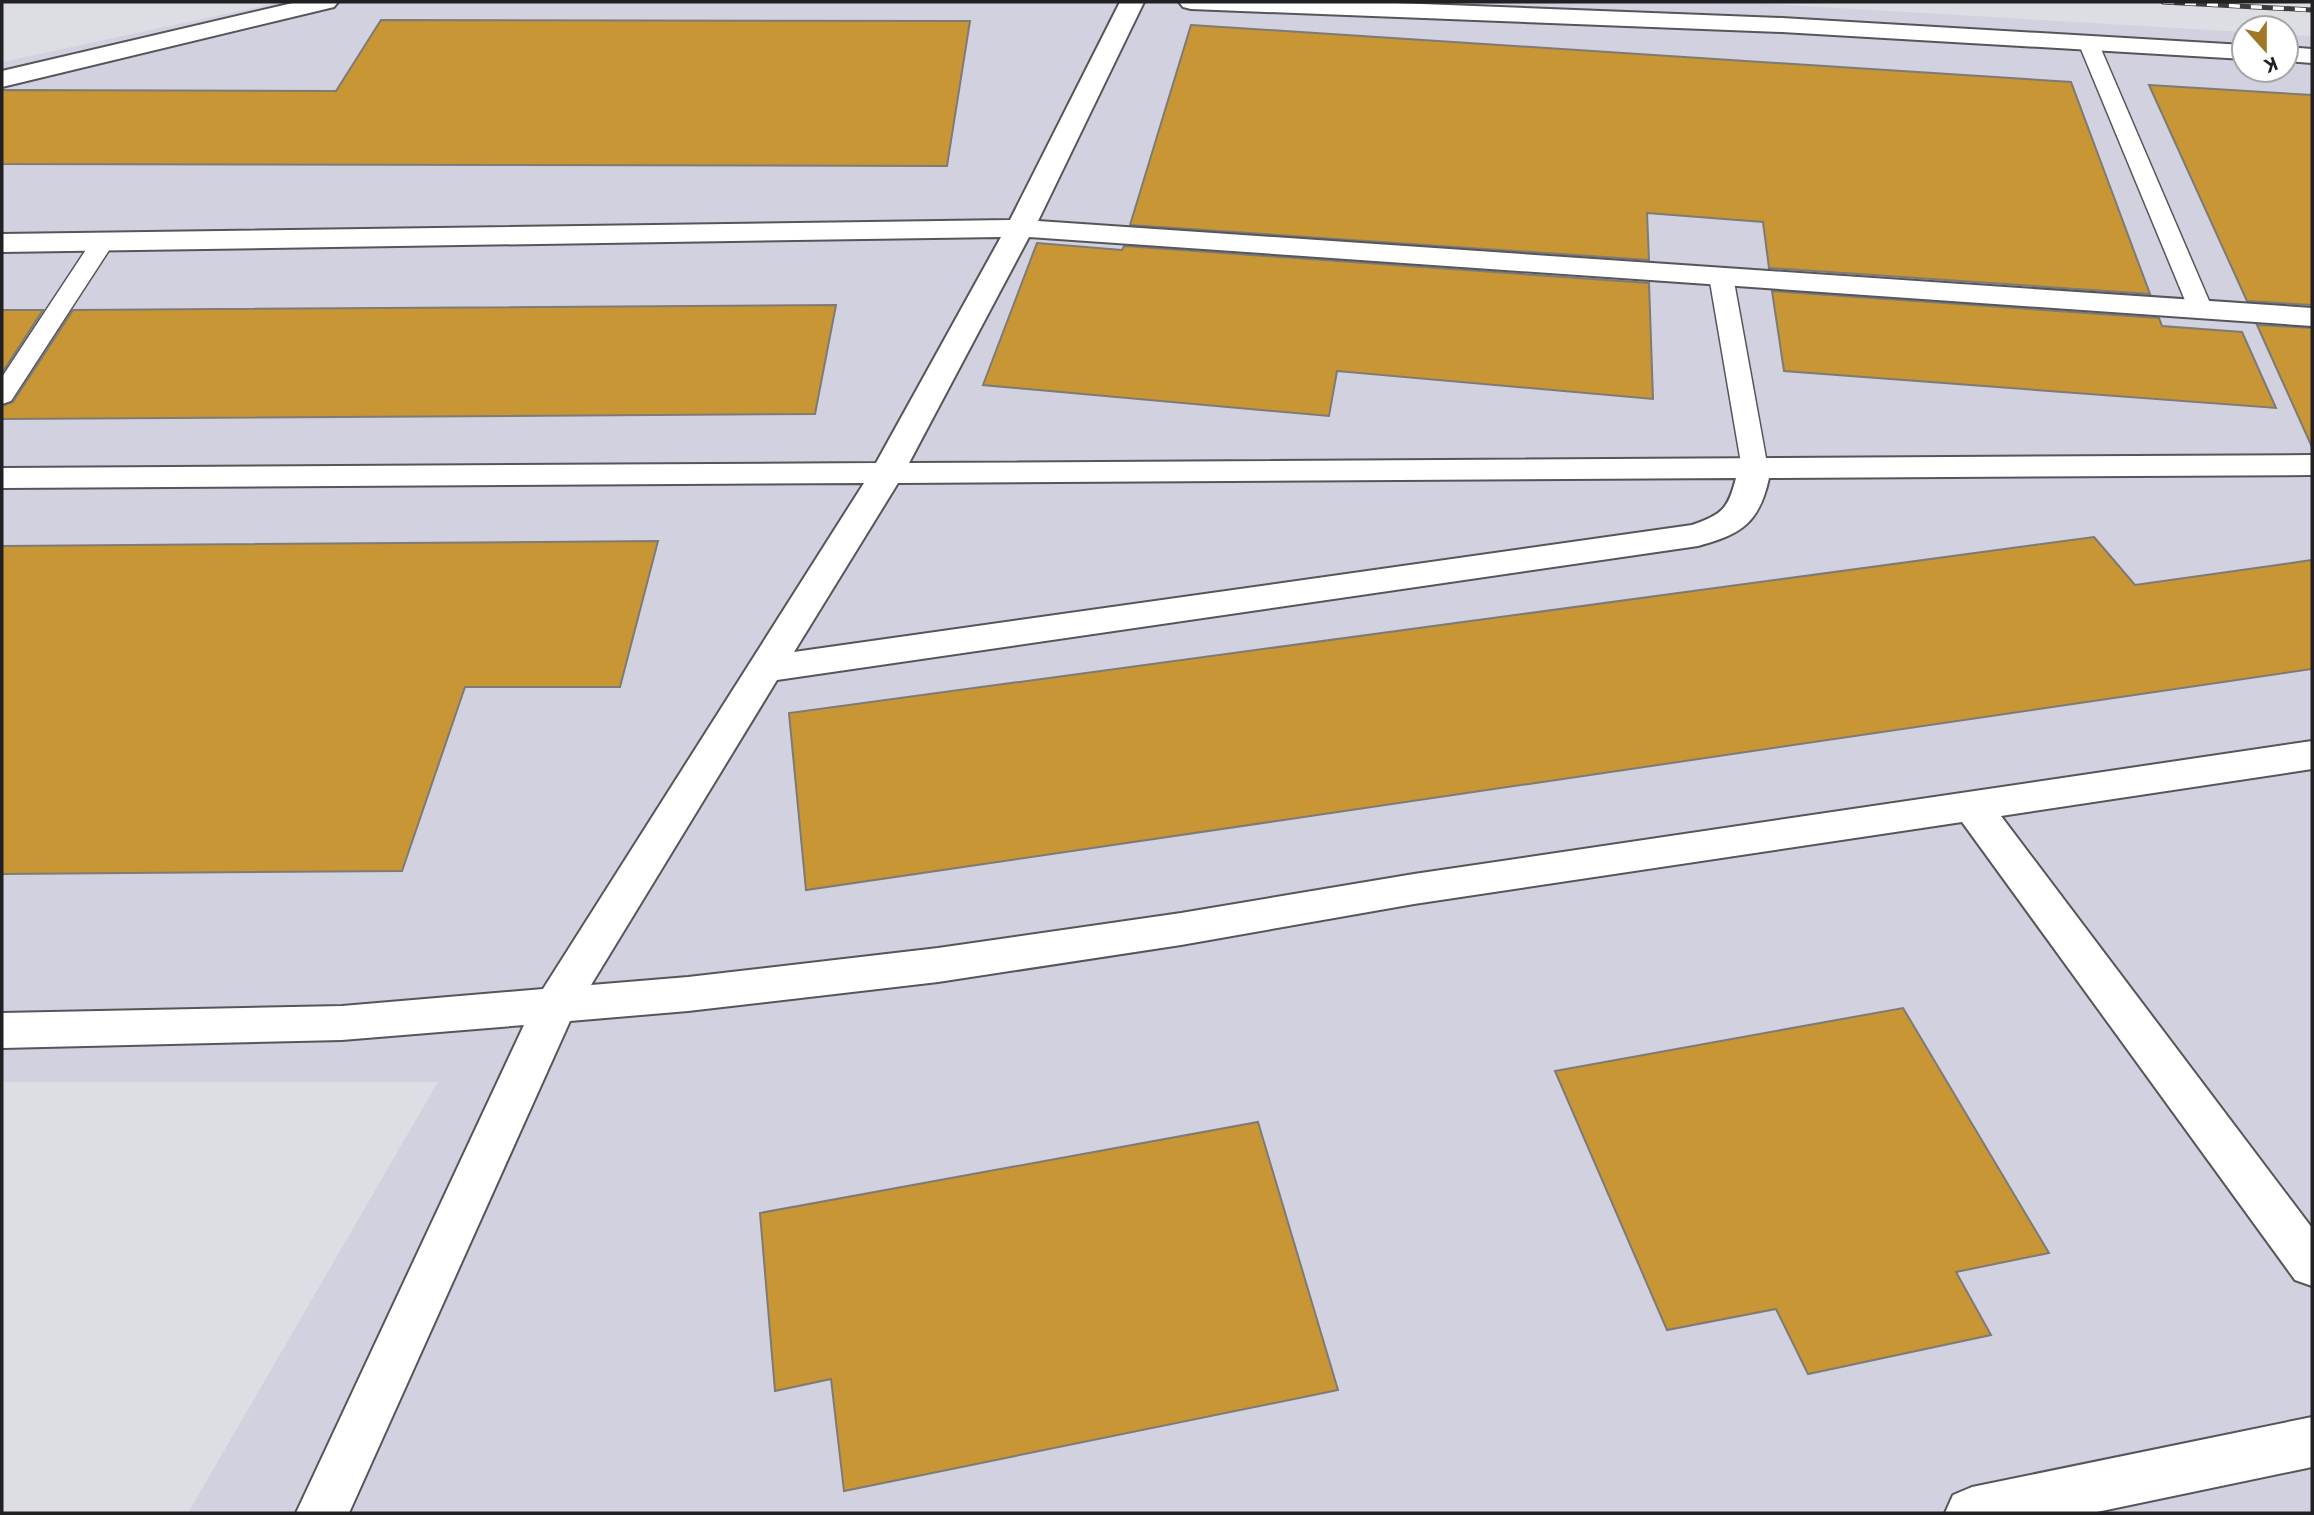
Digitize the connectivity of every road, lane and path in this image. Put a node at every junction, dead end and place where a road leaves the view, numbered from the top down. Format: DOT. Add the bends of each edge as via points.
graph roads {
  1 [pos="327,2"];
  2 [pos="1132,2"];
  3 [pos="1191,2"];
  4 [pos="1344,5"];
  5 [pos="2088,43"];
  6 [pos="2230,51"];
  7 [pos="2,79"];
  8 [pos="1020,228"];
  9 [pos="103,241"];
  10 [pos="2,243"];
  11 [pos="1721,276"];
  12 [pos="2202,310"];
  13 [pos="2312,317"];
  14 [pos="2,396"];
  15 [pos="2312,465"];
  16 [pos="1755,469"];
  17 [pos="886,475"];
  18 [pos="2,478"];
  19 [pos="765,669"];
  20 [pos="2312,755"];
  21 [pos="1972,806"];
  22 [pos="555,1006"];
  23 [pos="2,1030"];
  24 [pos="2312,1265"];
  25 [pos="2312,1442"];
  26 [pos="322,1513"];
  27 [pos="1972,1513"];
  1 -- 7 [label="street"];
  2 -- 8 [label="street"];
  3 -- 4 [label="street"];
  4 -- 5 [label="street"];
  5 -- 6 [label="street"];
  5 -- 12 [label="lane"];
  8 -- 9 [label="street"];
  8 -- 11 [label="street"];
  8 -- 17 [label="street"];
  9 -- 10 [label="street"];
  9 -- 14 [label="lane"];
  11 -- 12 [label="street"];
  11 -- 16 [label="lane"];
  12 -- 13 [label="street"];
  15 -- 16 [label="street"];
  16 -- 17 [label="street"];
  16 -- 19 [label="street" via="1746,507 1734,522 1698,535"];
  17 -- 18 [label="street"];
  17 -- 19 [label="street"];
  19 -- 22 [label="street"];
  20 -- 21 [label="street"];
  21 -- 22 [label="street" via="938,965"];
  21 -- 24 [label="street"];
  22 -- 23 [label="street" via="342,1023"];
  22 -- 26 [label="street"];
  25 -- 27 [label="street"];
}
